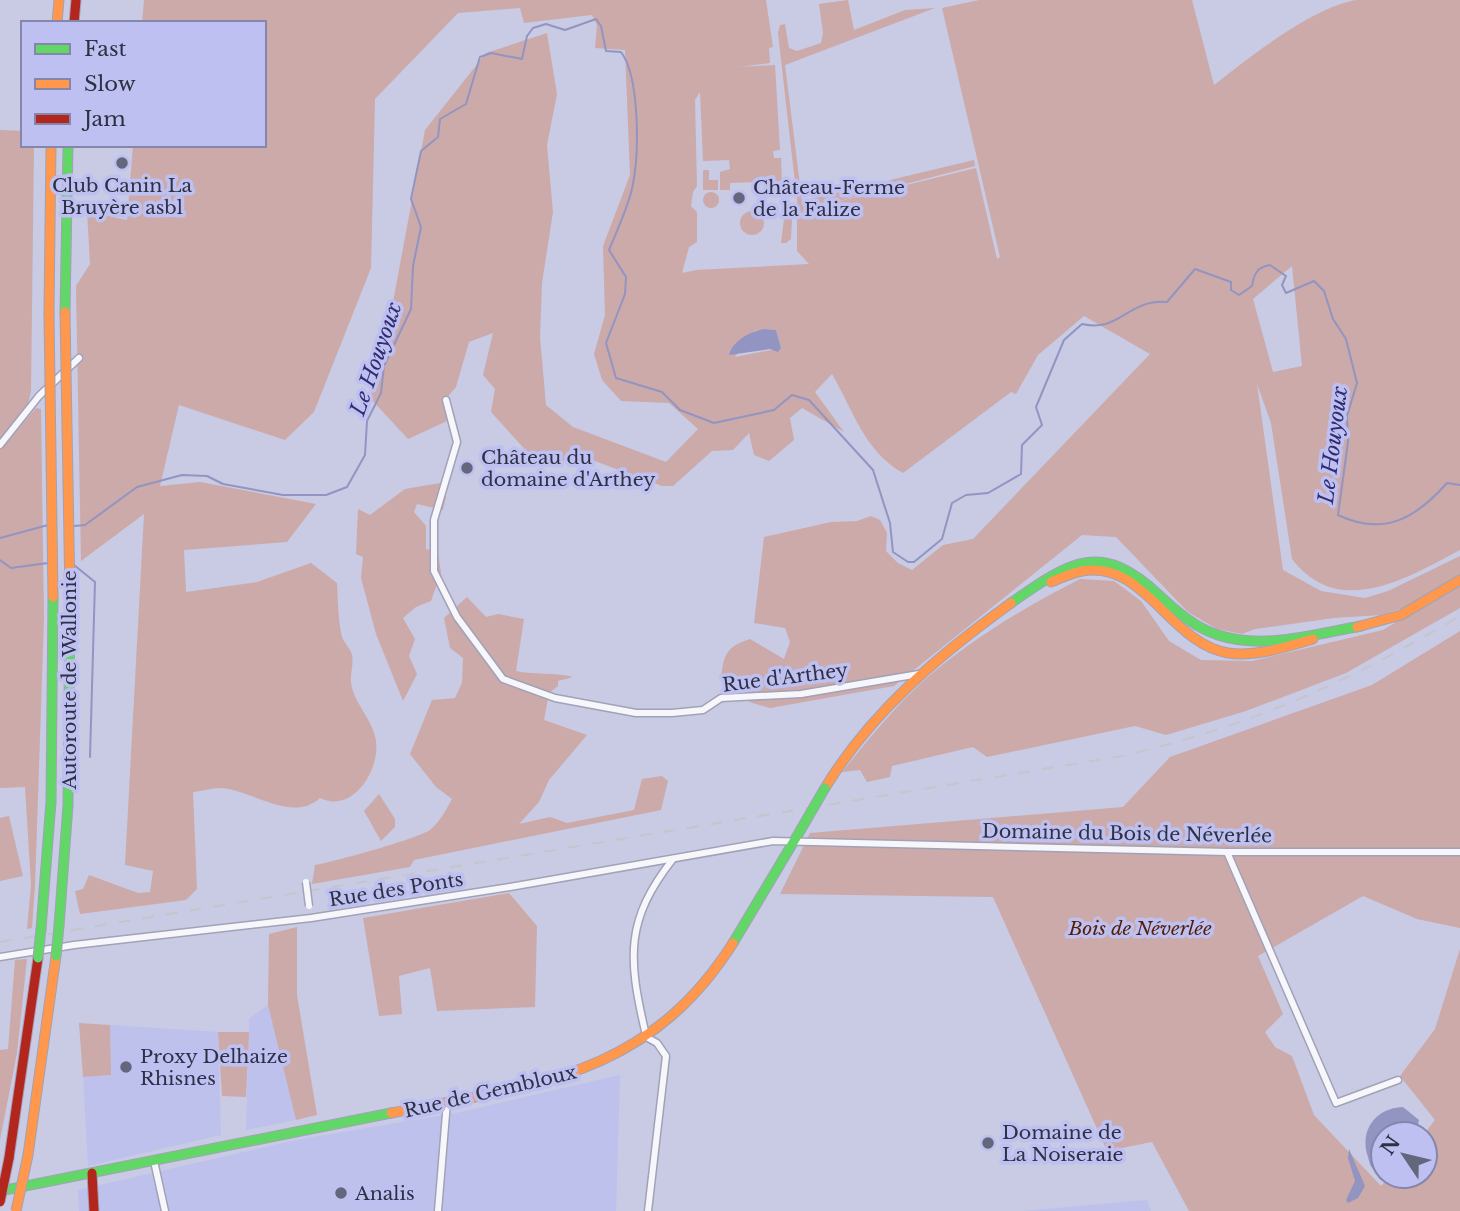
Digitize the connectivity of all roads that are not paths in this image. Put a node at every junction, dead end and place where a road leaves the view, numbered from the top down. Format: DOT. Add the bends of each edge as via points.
graph roads {
  1 [pos="59,0"];
  2 [pos="76,0"];
  3 [pos="57,21"];
  4 [pos="75,21"];
  5 [pos="51,147"];
  6 [pos="68,147"];
  7 [pos="79,358"];
  8 [pos="446,400"];
  9 [pos="0,444"];
  10 [pos="1460,580"];
  11 [pos="919,674"];
  12 [pos="794,841"];
  13 [pos="1227,852"];
  14 [pos="1460,852"];
  15 [pos="673,859"];
  16 [pos="306,882"];
  17 [pos="311,918"];
  18 [pos="0,957"];
  19 [pos="648,1038"];
  20 [pos="1398,1080"];
  21 [pos="447,1102"];
  22 [pos="154,1161"];
  23 [pos="92,1173"];
  24 [pos="0,1191"];
  25 [pos="0,1202"];
  26 [pos="16,1211"];
  27 [pos="94,1211"];
  28 [pos="165,1211"];
  29 [pos="438,1211"];
  30 [pos="648,1211"];
  1 -- 3 [label="main road"];
  2 -- 4 [label="main road"];
  5 -- 25 [label="main road, Autoroute de Wallonie, bridge" via="51,802 38,958"];
  6 -- 26 [label="main road, Autoroute de Wallonie, bridge" via="68,805 56,956"];
  7 -- 9 [label="street" via="39,396"];
  8 -- 11 [label="street, Rue d'Arthey" via="457,442 434,520 434,571 457,617 503,678 555,698 636,713 672,713 703,710 721,698 801,694"];
  10 -- 11 [label="main road, Rue de Gembloux" via="1401,615 1361,626 1234,642 1210,635 1182,616 1118,563 1098,559 1070,565"];
  11 -- 12 [label="main road, Rue de Gembloux, bridge" via="862,734"];
  12 -- 13 [label="street, Domaine du Bois de Néverlée"];
  12 -- 15 [label="street, Rue des Ponts"];
  12 -- 19 [label="main road, Rue de Gembloux" via="714,975 690,1003"];
  13 -- 14 [label="street, Domaine du Bois de Néverlée"];
  13 -- 20 [label="street" via="1336,1103"];
  15 -- 17 [label="street, Rue des Ponts"];
  15 -- 19 [label="street" via="646,897 632,955"];
  16 -- 17 [label="street, bridge"];
  17 -- 18 [label="street, Rue des Ponts"];
  19 -- 21 [label="main road, Rue de Gembloux" via="600,1065 560,1079"];
  19 -- 30 [label="street" via="666,1056"];
  21 -- 22 [label="main road, Rue de Gembloux"];
  21 -- 29 [label="street"];
  22 -- 23 [label="main road, Rue de Gembloux"];
  22 -- 28 [label="street"];
  23 -- 24 [label="main road, Rue de Gembloux"];
  23 -- 27 [label="main road"];
}
